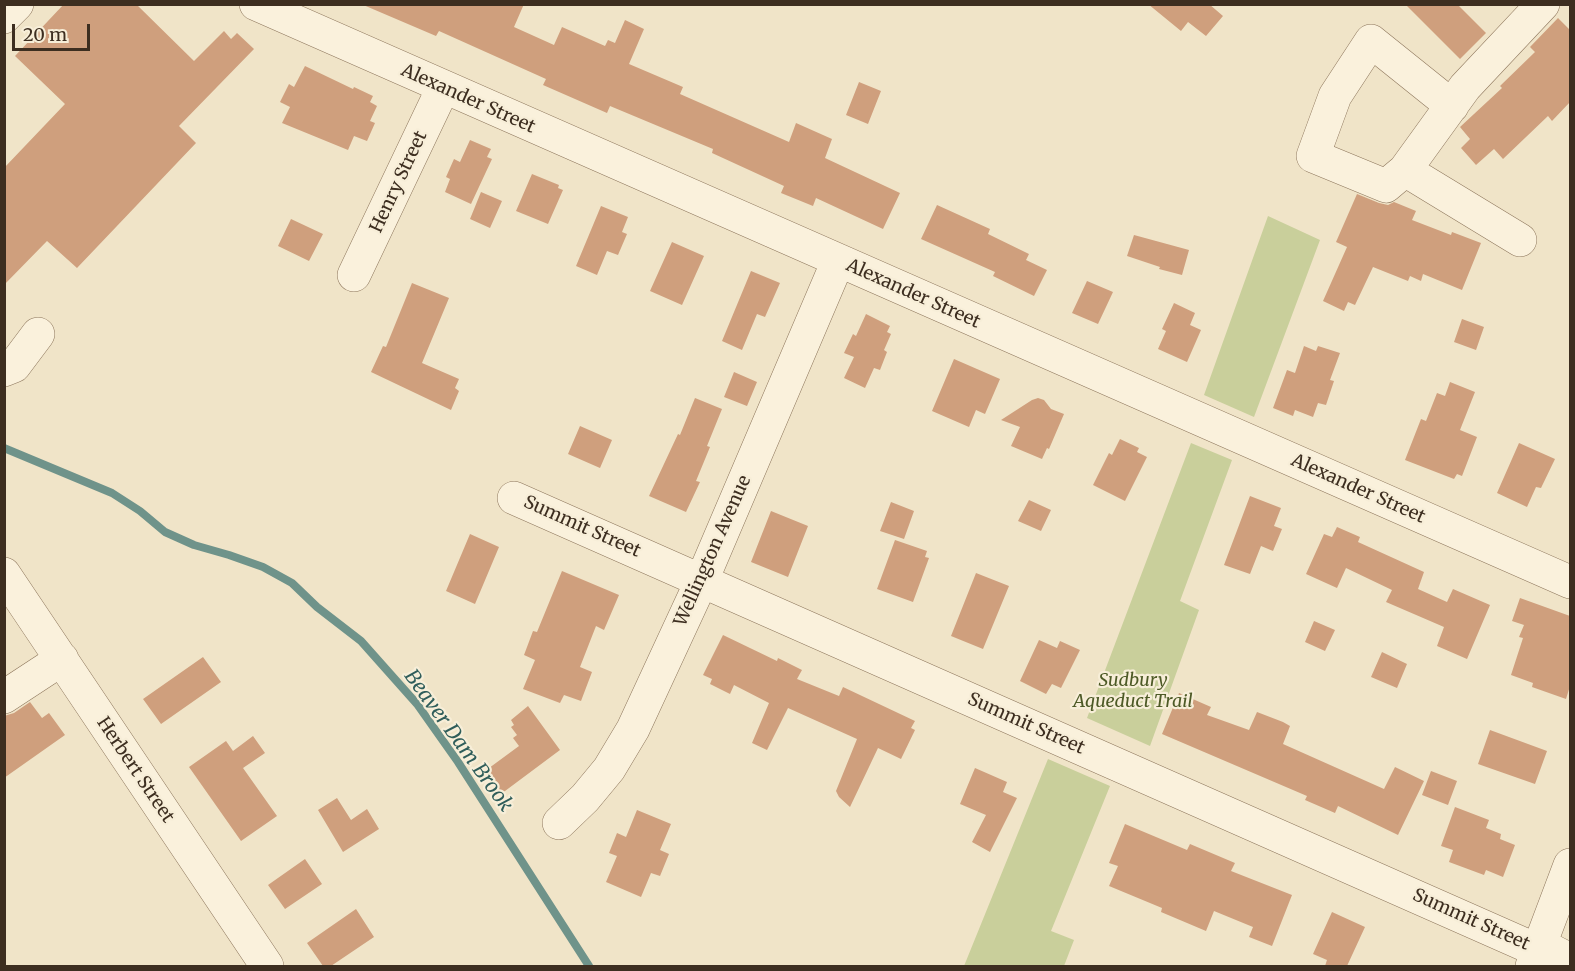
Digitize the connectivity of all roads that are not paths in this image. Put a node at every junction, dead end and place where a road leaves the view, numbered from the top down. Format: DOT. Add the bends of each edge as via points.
graph roads {
  1 [pos="17,4"];
  2 [pos="256,4"];
  3 [pos="1543,4"];
  4 [pos="4,17"];
  5 [pos="443,88"];
  6 [pos="1458,96"];
  7 [pos="1405,170"];
  8 [pos="1520,240"];
  9 [pos="838,261"];
  10 [pos="354,275"];
  11 [pos="38,334"];
  12 [pos="4,370"];
  13 [pos="514,498"];
  14 [pos="4,574"];
  15 [pos="702,580"];
  16 [pos="1570,582"];
  17 [pos="62,659"];
  18 [pos="4,697"];
  19 [pos="559,823"];
  20 [pos="1570,865"];
  21 [pos="1537,954"];
  22 [pos="1570,960"];
  23 [pos="267,966"];
  1 -- 4 [label="street"];
  2 -- 5 [label="street, Alexander Street"];
  3 -- 6 [label="street"];
  5 -- 9 [label="street, Alexander Street"];
  5 -- 10 [label="street, Henry Street"];
  6 -- 7 [label="street"];
  6 -- 7 [label="street" via="1371,42 1335,96 1313,156 1386,186"];
  7 -- 8 [label="street"];
  9 -- 15 [label="street, Wellington Avenue"];
  9 -- 16 [label="street, Alexander Street"];
  11 -- 12 [label="street" via="14,366"];
  13 -- 15 [label="street, Summit Street"];
  14 -- 17 [label="street, Herbert Street"];
  15 -- 19 [label="street, Wellington Avenue" via="633,729 609,769"];
  15 -- 21 [label="street, Summit Street"];
  17 -- 18 [label="street"];
  17 -- 23 [label="street, Herbert Street"];
  20 -- 21 [label="street"];
  21 -- 22 [label="street, Summit Street"];
}
